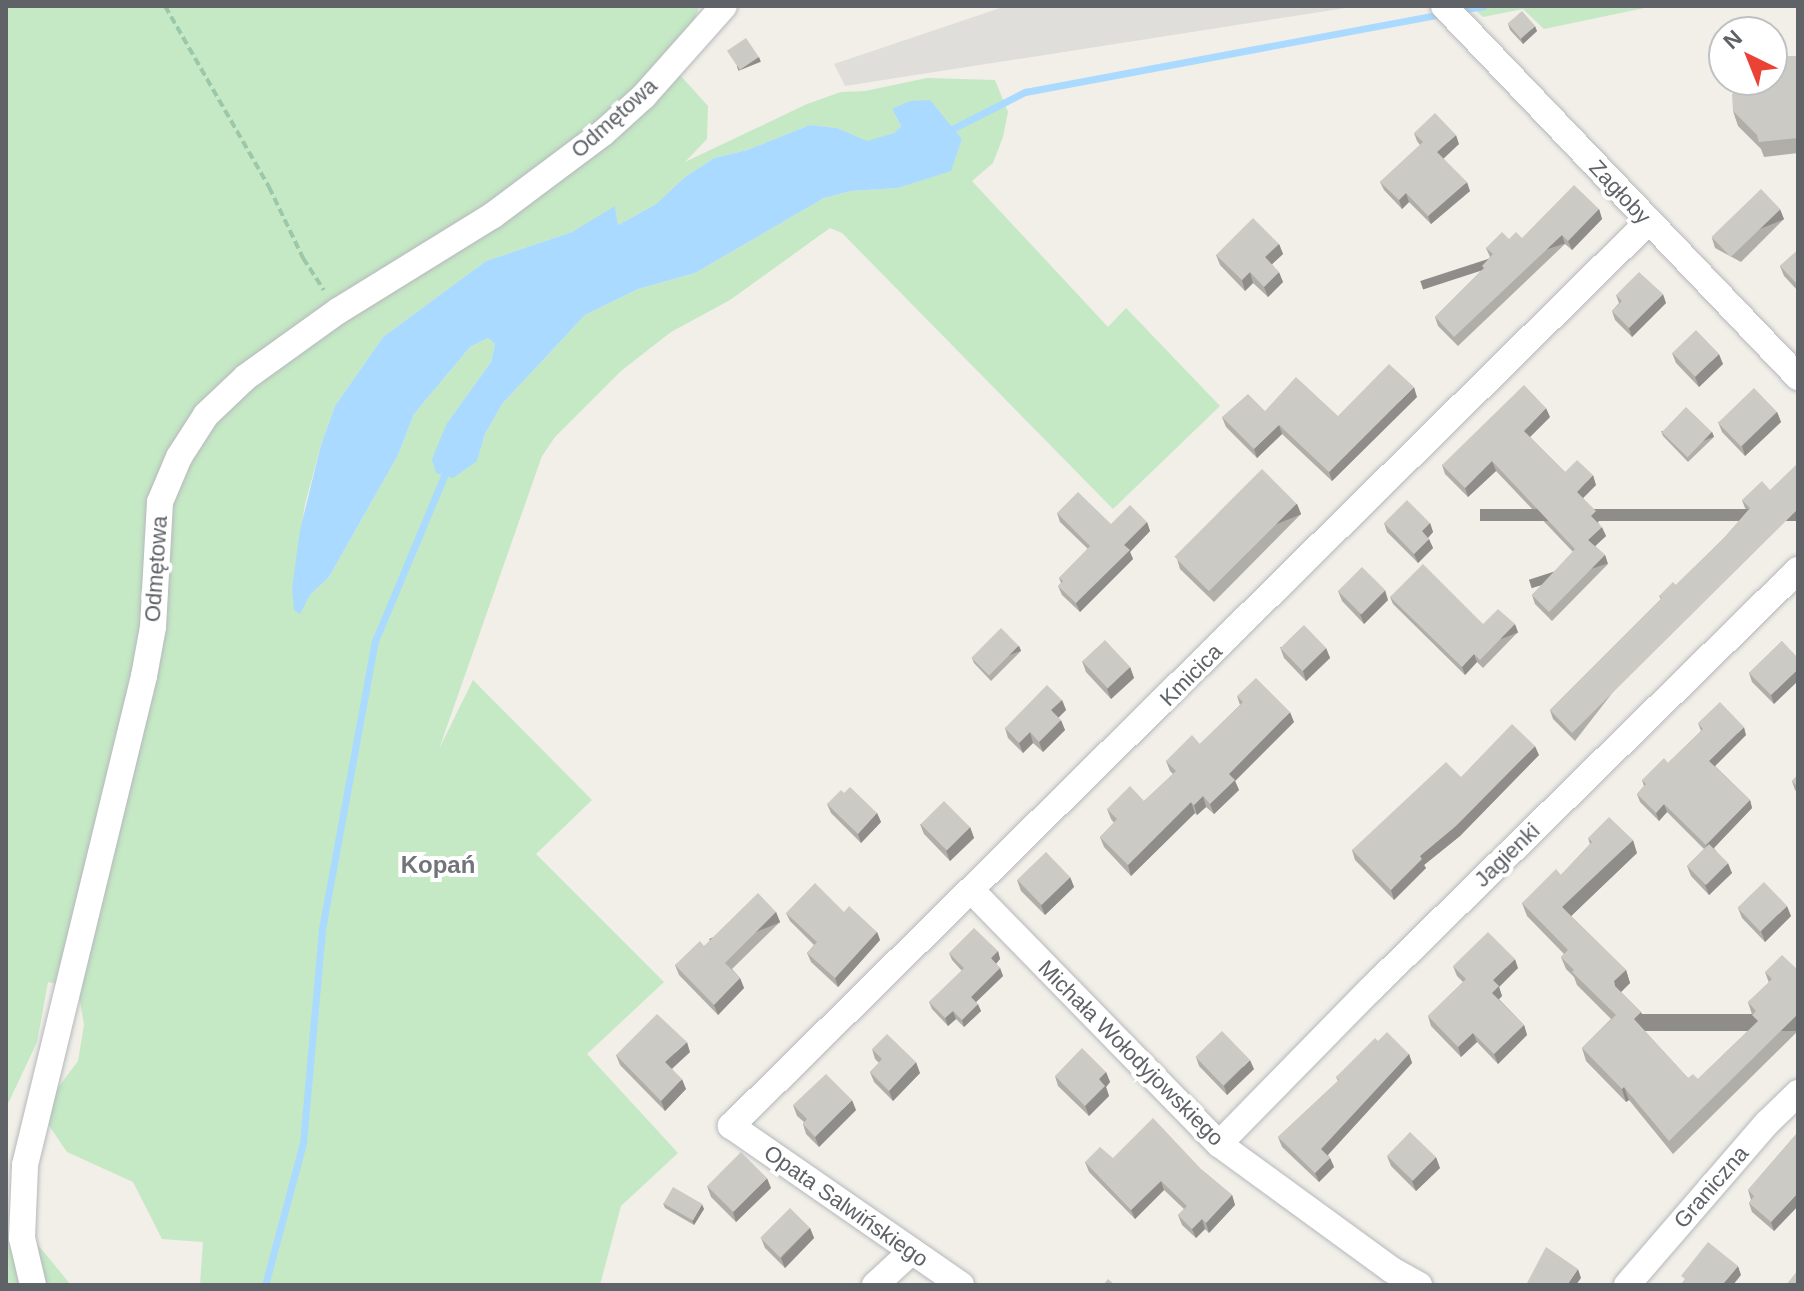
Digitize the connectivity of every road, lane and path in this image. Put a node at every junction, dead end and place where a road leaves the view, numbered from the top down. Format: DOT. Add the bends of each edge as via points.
graph roads {
  1 [pos="165,6"];
  2 [pos="724,6"];
  3 [pos="1444,6"];
  4 [pos="1648,222"];
  5 [pos="338,311"];
  6 [pos="1798,377"];
  7 [pos="1798,570"];
  8 [pos="972,891"];
  9 [pos="1798,1093"];
  10 [pos="731,1126"];
  11 [pos="1219,1144"];
  12 [pos="912,1251"];
  13 [pos="33,1285"];
  14 [pos="875,1285"];
  15 [pos="961,1285"];
  16 [pos="1419,1285"];
  17 [pos="1627,1285"];
  1 -- 5 [label="path" via="269,187 303,258"];
  2 -- 5 [label="street, Odmętowa" via="644,96 603,133 492,216"];
  3 -- 4 [label="street, Zagłoby"];
  4 -- 6 [label="street, Zagłoby"];
  4 -- 8 [label="street, Kmicica"];
  5 -- 13 [label="street, Odmętowa" via="246,377 206,415 179,457 160,502 153,627 144,676 25,1165 22,1238"];
  7 -- 11 [label="street, Jagienki"];
  8 -- 10 [label="street, Kmicica"];
  8 -- 11 [label="street, Michała Wołodyjowskiego"];
  9 -- 17 [label="street, Graniczna"];
  10 -- 12 [label="street, Opata Salwińskiego"];
  11 -- 16 [label="street, Michała Wołodyjowskiego"];
  12 -- 14 [label="street"];
  12 -- 15 [label="street, Opata Salwińskiego"];
}
